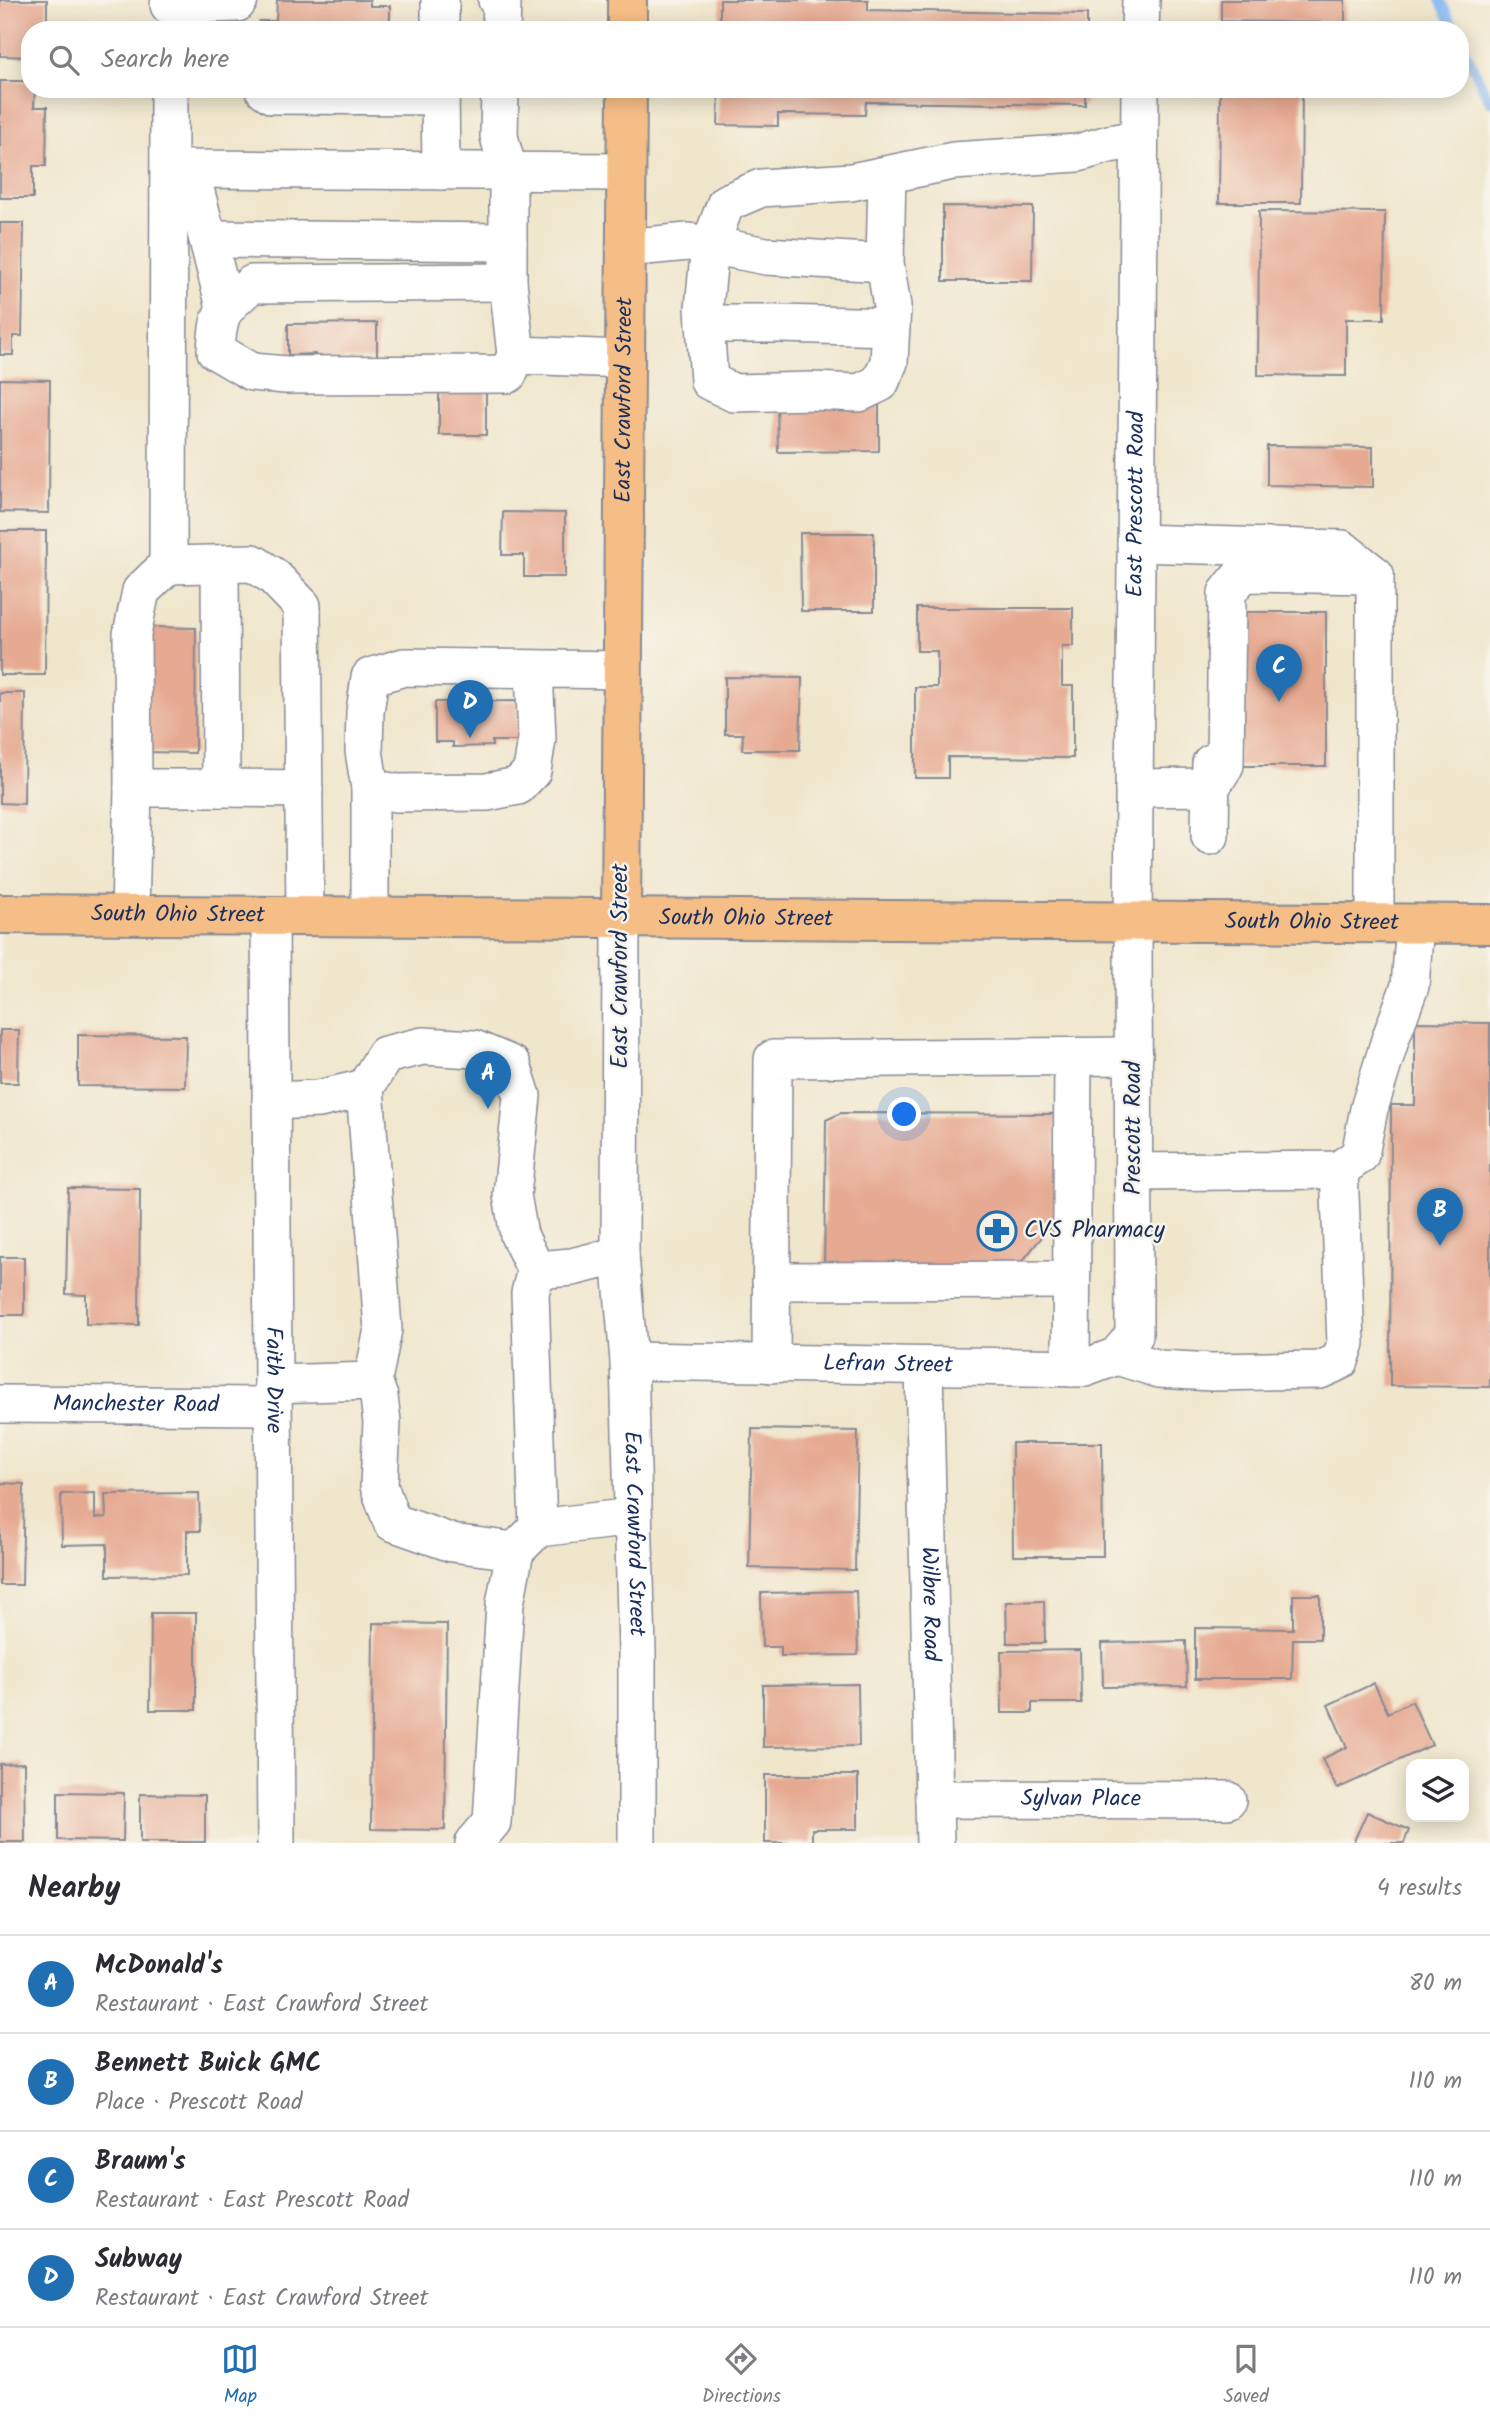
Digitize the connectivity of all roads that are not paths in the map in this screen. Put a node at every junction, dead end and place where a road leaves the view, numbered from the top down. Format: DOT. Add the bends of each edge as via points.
graph roads {
  1 [pos="440,0"];
  2 [pos="497,0"];
  3 [pos="627,0"];
  4 [pos="1141,0"];
  5 [pos="238,11"];
  6 [pos="169,12"];
  7 [pos="440,21"];
  8 [pos="501,21"];
  9 [pos="627,21"];
  10 [pos="1140,21"];
  11 [pos="170,98"];
  12 [pos="440,98"];
  13 [pos="500,98"];
  14 [pos="626,98"];
  15 [pos="1140,98"];
  16 [pos="1139,139"];
  17 [pos="179,169"];
  18 [pos="441,171"];
  19 [pos="508,171"];
  20 [pos="626,172"];
  21 [pos="887,175"];
  22 [pos="208,239"];
  23 [pos="508,242"];
  24 [pos="710,245"];
  25 [pos="625,248"];
  26 [pos="886,263"];
  27 [pos="508,282"];
  28 [pos="225,307"];
  29 [pos="705,324"];
  30 [pos="891,327"];
  31 [pos="516,355"];
  32 [pos="625,359"];
  33 [pos="1136,543"];
  34 [pos="1211,545"];
  35 [pos="220,564"];
  36 [pos="168,565"];
  37 [pos="1375,575"];
  38 [pos="534,669"];
  39 [pos="622,670"];
  40 [pos="1211,787"];
  41 [pos="133,788"];
  42 [pos="221,788"];
  43 [pos="370,788"];
  44 [pos="1134,788"];
  45 [pos="304,789"];
  46 [pos="1210,836"];
  47 [pos="0,914"];
  48 [pos="130,915"];
  49 [pos="288,916"];
  50 [pos="370,916"];
  51 [pos="621,918"];
  52 [pos="1132,922"];
  53 [pos="1375,924"];
  54 [pos="1415,924"];
  55 [pos="1490,924"];
  56 [pos="1134,1056"];
  57 [pos="1073,1057"];
  58 [pos="365,1088"];
  59 [pos="271,1101"];
  60 [pos="1339,1170"];
  61 [pos="1134,1172"];
  62 [pos="620,1255"];
  63 [pos="536,1270"];
  64 [pos="1070,1280"];
  65 [pos="771,1281"];
  66 [pos="1125,1345"];
  67 [pos="629,1361"];
  68 [pos="771,1364"];
  69 [pos="924,1366"];
  70 [pos="1071,1368"];
  71 [pos="373,1381"];
  72 [pos="273,1395"];
  73 [pos="0,1404"];
  74 [pos="633,1517"];
  75 [pos="526,1540"];
  76 [pos="934,1799"];
  77 [pos="1227,1800"];
  78 [pos="276,1843"];
  79 [pos="474,1843"];
  80 [pos="637,1843"];
  81 [pos="934,1843"];
  1 -- 7 [label="street"];
  2 -- 8 [label="street" via="502,4"];
  3 -- 9 [label="main road"];
  4 -- 10 [label="street"];
  5 -- 6 [label="street"];
  11 -- 17 [label="street"];
  12 -- 18 [label="street"];
  13 -- 19 [label="street" via="499,136"];
  14 -- 20 [label="main road, East Crawford Street"];
  15 -- 16 [label="street, East Prescott Road"];
  16 -- 21 [label="street" via="1078,153 953,162"];
  16 -- 33 [label="street, East Prescott Road"];
  17 -- 18 [label="street"];
  17 -- 22 [label="street"];
  17 -- 36 [label="street"];
  18 -- 19 [label="street"];
  19 -- 20 [label="street"];
  19 -- 23 [label="street"];
  20 -- 25 [label="main road, East Crawford Street"];
  21 -- 24 [label="street" via="761,188 726,203"];
  21 -- 26 [label="street"];
  22 -- 23 [label="street"];
  22 -- 28 [label="street"];
  23 -- 27 [label="street"];
  24 -- 25 [label="street" via="688,242"];
  24 -- 26 [label="street" via="766,256"];
  24 -- 29 [label="street"];
  25 -- 32 [label="main road, East Crawford Street"];
  26 -- 30 [label="street"];
  27 -- 28 [label="street" via="252,284"];
  27 -- 31 [label="street"];
  28 -- 31 [label="street" via="216,351 252,372 508,374"];
  29 -- 30 [label="street"];
  29 -- 30 [label="street" via="709,381 734,393 859,393 880,383 890,362"];
  31 -- 32 [label="street"];
  32 -- 39 [label="main road, East Crawford Street"];
  33 -- 34 [label="street"];
  33 -- 44 [label="street, East Prescott Road"];
  34 -- 37 [label="street" via="1342,549"];
  34 -- 40 [label="street"];
  35 -- 36 [label="street, Faith Drive"];
  35 -- 42 [label="street"];
  35 -- 45 [label="street, Faith Drive" via="253,563 302,606"];
  36 -- 41 [label="street" via="141,591 132,635"];
  37 -- 40 [label="street" via="1243,573 1227,593 1225,765"];
  37 -- 53 [label="street"];
  38 -- 39 [label="street"];
  38 -- 43 [label="street" via="537,739 532,771 518,786 487,792 397,793"];
  38 -- 43 [label="street" via="404,667 370,677 363,751"];
  39 -- 51 [label="main road, East Crawford Street"];
  40 -- 44 [label="street"];
  40 -- 46 [label="street"];
  41 -- 42 [label="street"];
  41 -- 48 [label="street"];
  42 -- 45 [label="street"];
  43 -- 50 [label="street"];
  44 -- 52 [label="street, East Prescott Road"];
  45 -- 49 [label="street, Faith Drive"];
  47 -- 48 [label="main road, South Ohio Street"];
  48 -- 49 [label="main road, South Ohio Street"];
  49 -- 50 [label="main road, South Ohio Street"];
  49 -- 59 [label="street, Faith Drive"];
  50 -- 51 [label="main road, South Ohio Street"];
  51 -- 52 [label="main road, South Ohio Street"];
  51 -- 62 [label="street, East Crawford Street"];
  52 -- 53 [label="main road, South Ohio Street"];
  52 -- 56 [label="street, Prescott Road"];
  53 -- 54 [label="main road, South Ohio Street"];
  54 -- 55 [label="main road, South Ohio Street"];
  54 -- 60 [label="street" via="1410,986 1369,1109 1360,1155"];
  56 -- 57 [label="street"];
  56 -- 61 [label="street, Prescott Road"];
  57 -- 64 [label="street"];
  57 -- 65 [label="street" via="773,1059"];
  58 -- 59 [label="street" via="319,1098"];
  58 -- 63 [label="street" via="385,1055 423,1046 474,1049 512,1065 522,1096 512,1195 519,1235"];
  58 -- 71 [label="street" via="383,1329"];
  59 -- 72 [label="street, Faith Drive"];
  60 -- 61 [label="street"];
  60 -- 66 [label="street" via="1346,1343 1340,1360 1320,1370 1212,1372 1159,1368"];
  61 -- 66 [label="street, Prescott Road"];
  62 -- 63 [label="street"];
  62 -- 67 [label="street, East Crawford Street"];
  63 -- 75 [label="street" via="530,1293"];
  64 -- 65 [label="street"];
  64 -- 70 [label="street"];
  65 -- 68 [label="street"];
  66 -- 70 [label="street, Lefran Street" via="1085,1368"];
  67 -- 68 [label="street, Lefran Street"];
  67 -- 74 [label="street, East Crawford Street"];
  68 -- 69 [label="street, Lefran Street"];
  69 -- 70 [label="street, Lefran Street"];
  69 -- 76 [label="street, Wilbre Road"];
  71 -- 72 [label="street, Manchester Road"];
  71 -- 75 [label="street" via="382,1422 379,1486 392,1522 452,1543"];
  72 -- 73 [label="street, Manchester Road"];
  72 -- 78 [label="street, Faith Drive"];
  74 -- 75 [label="street"];
  74 -- 80 [label="street, East Crawford Street"];
  75 -- 79 [label="street" via="505,1604 492,1822"];
  76 -- 77 [label="street, Sylvan Place"];
  76 -- 81 [label="street, Wilbre Road"];
}
